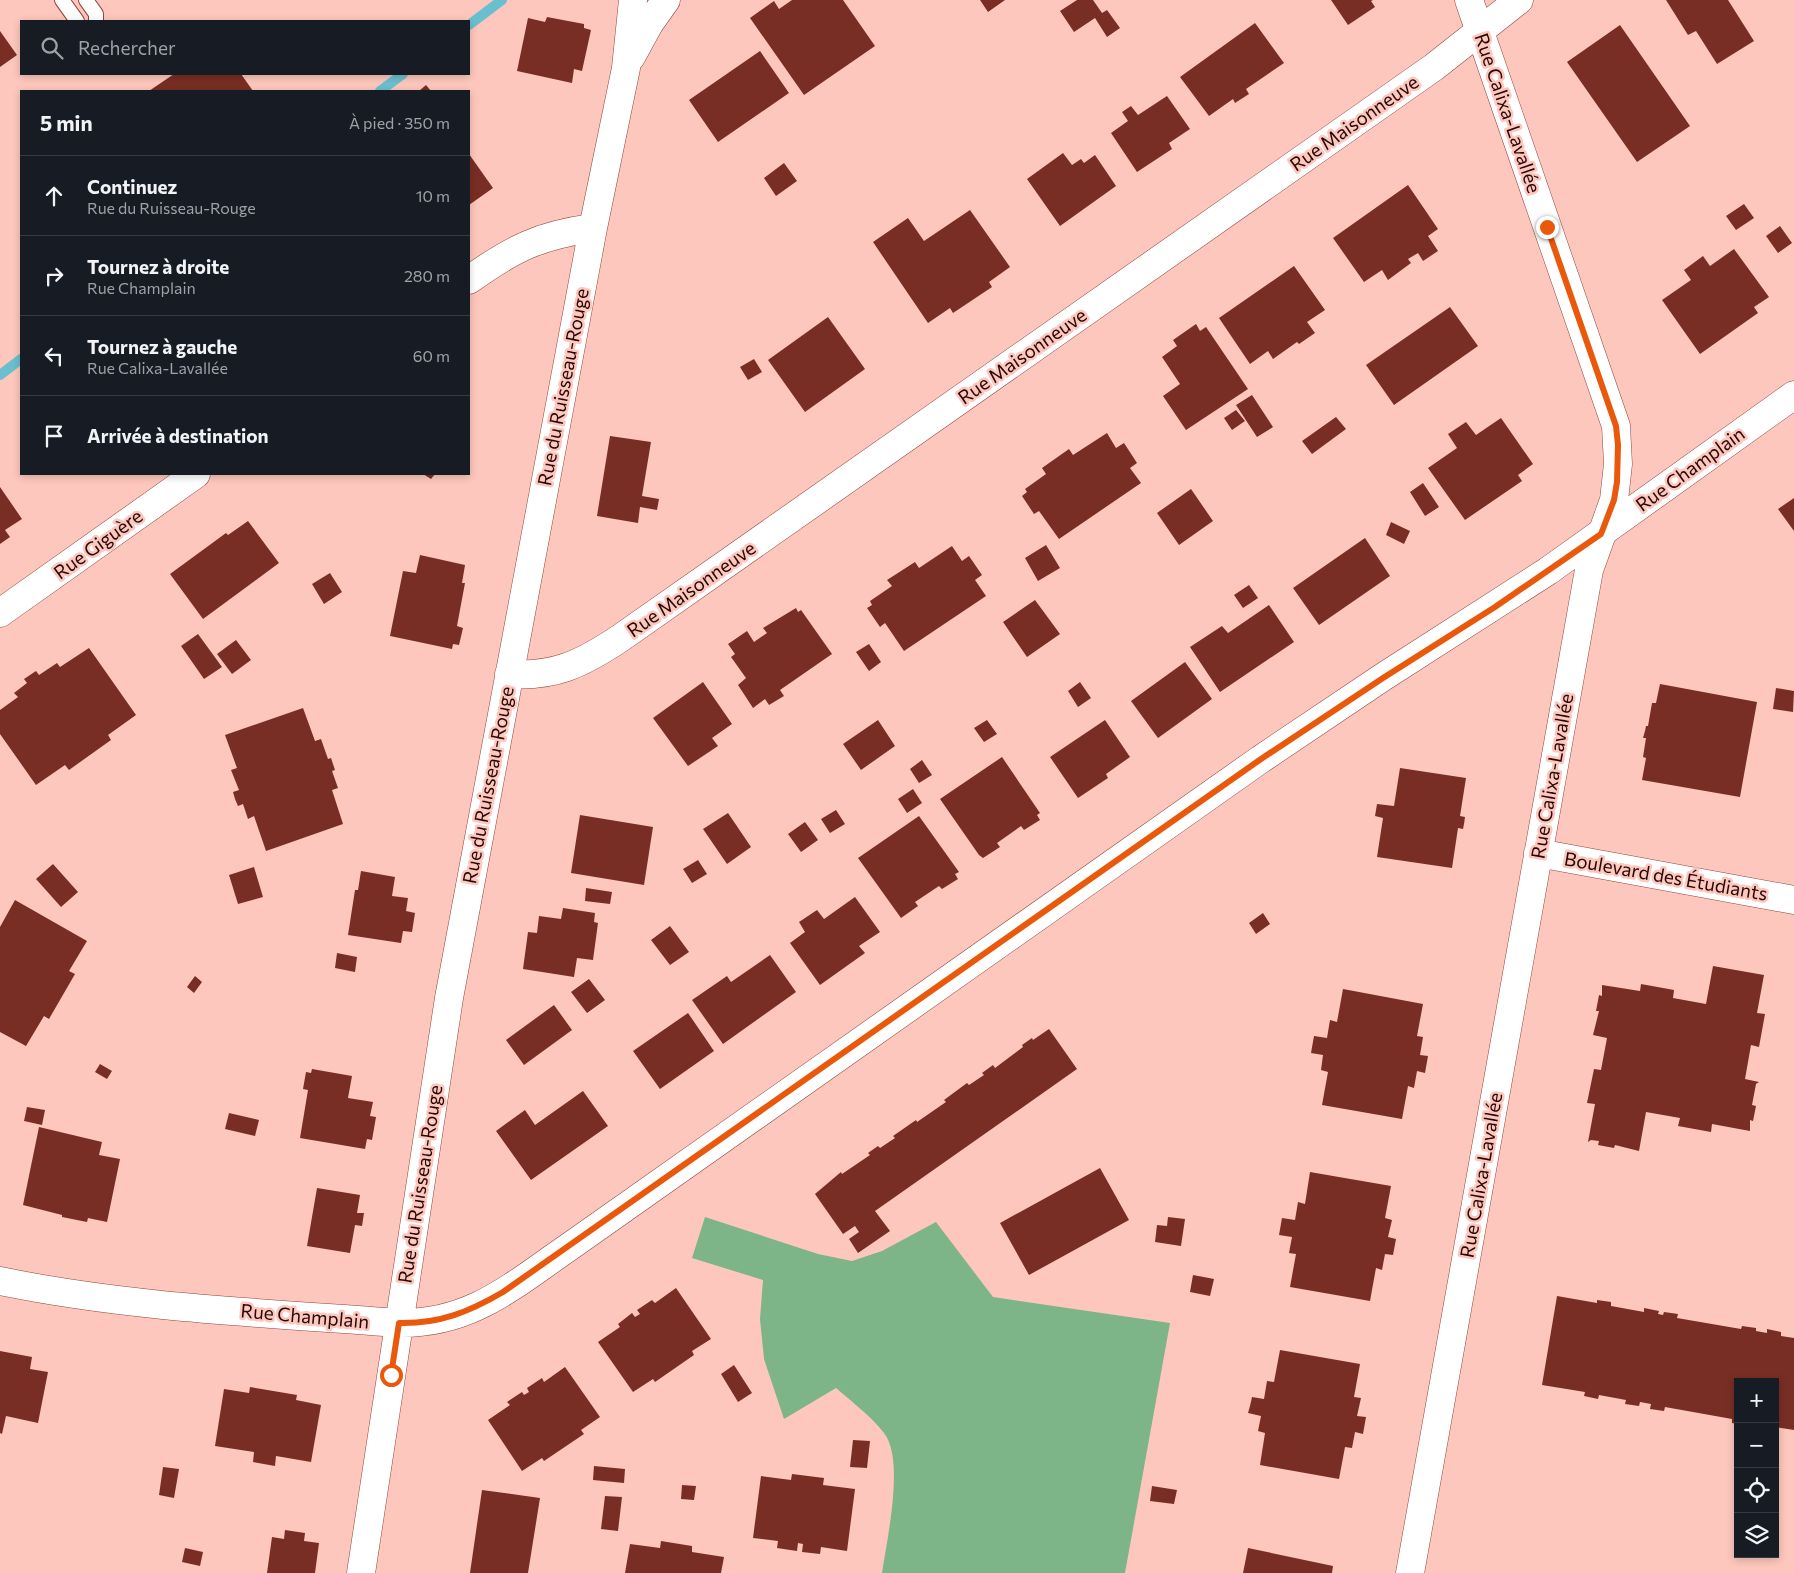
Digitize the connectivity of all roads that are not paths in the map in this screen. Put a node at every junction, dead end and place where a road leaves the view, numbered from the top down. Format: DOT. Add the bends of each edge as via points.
graph roads {
  1 [pos="62,0"];
  2 [pos="86,0"];
  3 [pos="633,0"];
  4 [pos="666,0"];
  5 [pos="1469,0"];
  6 [pos="1519,0"];
  7 [pos="76,20"];
  8 [pos="96,20"];
  9 [pos="1480,31"];
  10 [pos="626,68"];
  11 [pos="592,228"];
  12 [pos="470,279"];
  13 [pos="1794,395"];
  14 [pos="195,475"];
  15 [pos="1601,534"];
  16 [pos="0,613"];
  17 [pos="509,674"];
  18 [pos="1538,853"];
  19 [pos="1794,900"];
  20 [pos="0,1281"];
  21 [pos="399,1323"];
  22 [pos="361,1573"];
  23 [pos="1410,1573"];
  1 -- 7 [label="lane"];
  2 -- 8 [label="lane" via="96,14"];
  3 -- 10 [label="street, Rue du Ruisseau-Rouge"];
  4 -- 10 [label="street"];
  5 -- 9 [label="street, Rue Calixa-Lavallée"];
  6 -- 9 [label="street, Rue Maisonneuve"];
  9 -- 15 [label="street, Rue Calixa-Lavallée" via="1616,426 1617,482"];
  9 -- 17 [label="street, Rue Maisonneuve" via="1434,67 619,639 579,664 562,670"];
  10 -- 11 [label="street, Rue du Ruisseau-Rouge"];
  11 -- 12 [label="street" via="521,246"];
  11 -- 17 [label="street, Rue du Ruisseau-Rouge"];
  13 -- 15 [label="street, Rue Champlain"];
  14 -- 16 [label="street, Rue Giguère"];
  15 -- 18 [label="street, Rue Calixa-Lavallée" via="1589,570"];
  15 -- 21 [label="street, Rue Champlain" via="1503,602 1261,759 503,1292 480,1306 447,1319 420,1324"];
  17 -- 21 [label="street, Rue du Ruisseau-Rouge" via="449,998"];
  18 -- 19 [label="street, Boulevard des Étudiants"];
  18 -- 23 [label="street, Rue Calixa-Lavallée"];
  20 -- 21 [label="street, Rue Champlain" via="127,1301"];
  21 -- 22 [label="street, Rue du Ruisseau-Rouge"];
}
